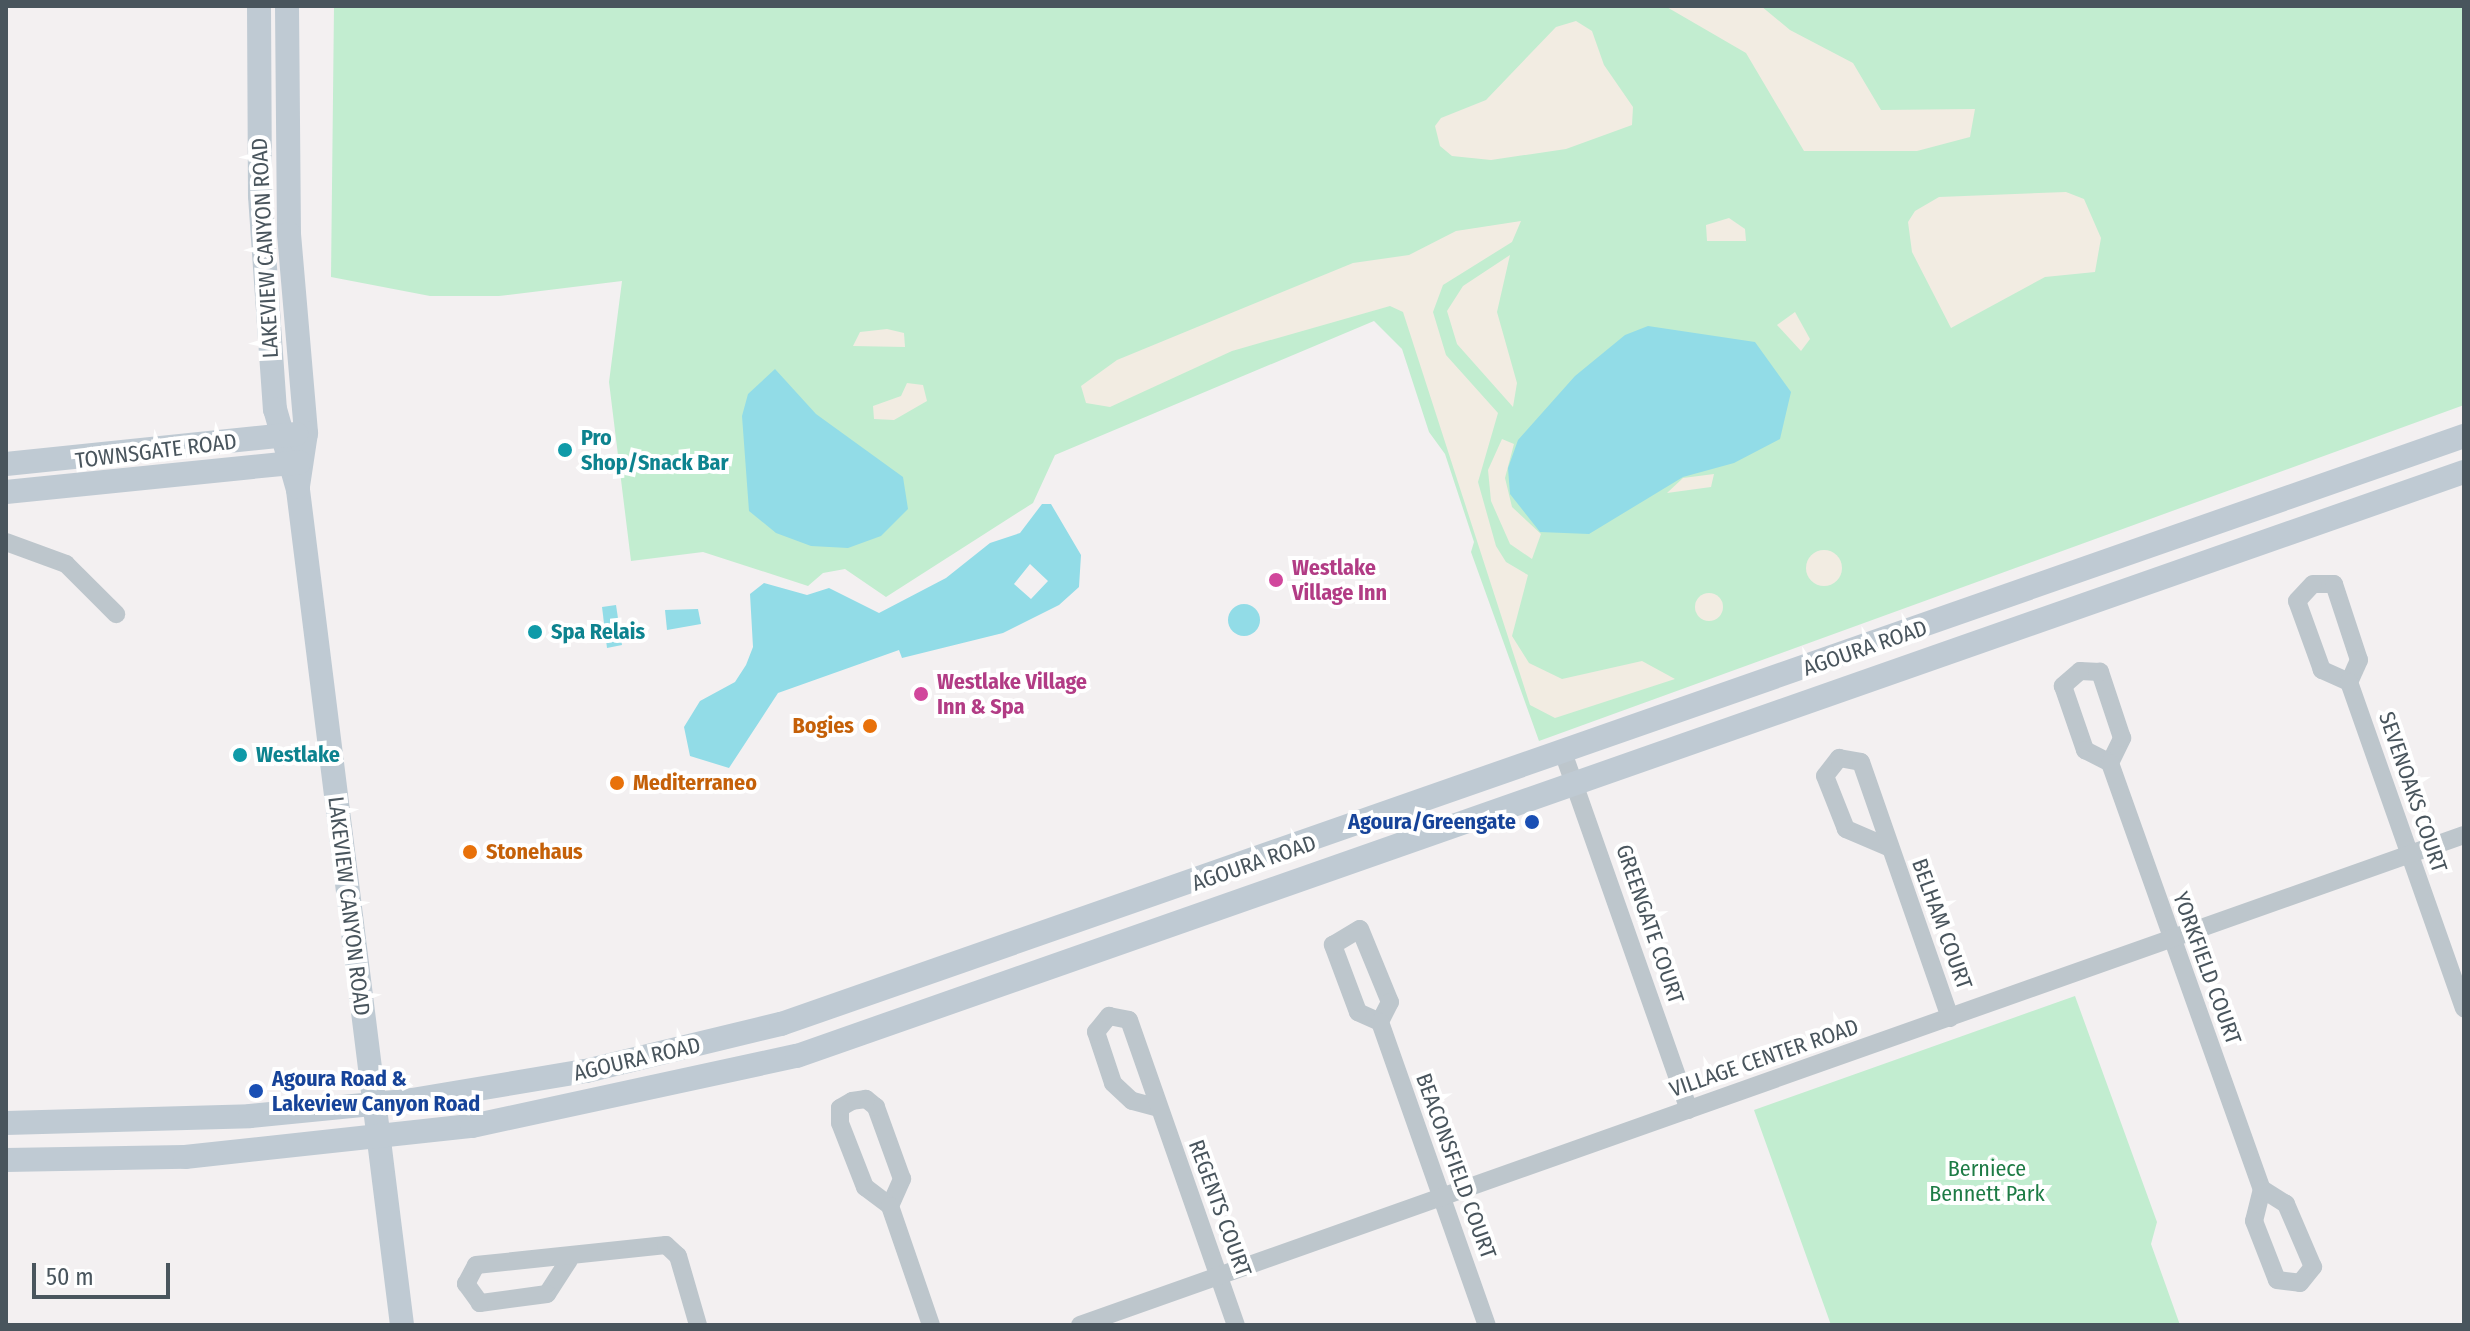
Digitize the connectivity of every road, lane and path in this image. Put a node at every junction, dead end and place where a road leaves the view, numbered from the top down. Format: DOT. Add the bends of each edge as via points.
graph roads {
  1 [pos="259,6"];
  2 [pos="287,6"];
  3 [pos="306,433"];
  4 [pos="279,436"];
  5 [pos="2464,436"];
  6 [pos="296,462"];
  7 [pos="6,464"];
  8 [pos="2464,472"];
  9 [pos="6,492"];
  10 [pos="6,542"];
  11 [pos="116,614"];
  12 [pos="2349,682"];
  13 [pos="1564,755"];
  14 [pos="2110,763"];
  15 [pos="1576,788"];
  16 [pos="2464,835"];
  17 [pos="1888,847"];
  18 [pos="2409,855"];
  19 [pos="2171,939"];
  20 [pos="2464,1008"];
  21 [pos="1950,1018"];
  22 [pos="1380,1022"];
  23 [pos="374,1105"];
  24 [pos="1159,1108"];
  25 [pos="1689,1110"];
  26 [pos="6,1123"];
  27 [pos="378,1137"];
  28 [pos="6,1160"];
  29 [pos="2262,1189"];
  30 [pos="1442,1196"];
  31 [pos="890,1206"];
  32 [pos="569,1260"];
  33 [pos="1219,1277"];
  34 [pos="402,1325"];
  35 [pos="698,1325"];
  36 [pos="931,1325"];
  37 [pos="1080,1325"];
  38 [pos="1236,1325"];
  39 [pos="1487,1325"];
  1 -- 4 [label="main road, LAKEVIEW CANYON ROAD" via="260,196"];
  2 -- 3 [label="main road, LAKEVIEW CANYON ROAD" via="289,234"];
  3 -- 4 [label="main road, TOWNSGATE ROAD"];
  3 -- 6 [label="main road, LAKEVIEW CANYON ROAD"];
  4 -- 6 [label="main road, LAKEVIEW CANYON ROAD"];
  4 -- 7 [label="main road, TOWNSGATE ROAD"];
  5 -- 13 [label="main road, AGOURA ROAD"];
  6 -- 9 [label="main road, TOWNSGATE ROAD"];
  6 -- 23 [label="main road, LAKEVIEW CANYON ROAD"];
  8 -- 15 [label="main road, AGOURA ROAD"];
  10 -- 11 [label="street" via="66,564"];
  12 -- 12 [label="street, SEVENOAKS COURT" via="2359,660 2334,584 2313,584 2297,601 2322,670"];
  12 -- 18 [label="street, SEVENOAKS COURT"];
  13 -- 15 [label="street, GREENGATE COURT"];
  13 -- 23 [label="main road, AGOURA ROAD" via="807,1016 586,1071"];
  14 -- 14 [label="street" via="2122,738 2100,672 2080,671 2063,686 2085,750"];
  14 -- 19 [label="street, YORKFIELD COURT"];
  15 -- 25 [label="street, GREENGATE COURT"];
  15 -- 27 [label="main road, AGOURA ROAD" via="839,1044 603,1102"];
  16 -- 18 [label="street, VILLAGE CENTER ROAD"];
  17 -- 17 [label="street, BELHAM COURT" via="1861,762 1839,758 1825,776 1846,829"];
  17 -- 21 [label="street, BELHAM COURT"];
  18 -- 19 [label="street, VILLAGE CENTER ROAD"];
  18 -- 20 [label="street, SEVENOAKS COURT"];
  19 -- 21 [label="street, VILLAGE CENTER ROAD"];
  19 -- 29 [label="street, YORKFIELD COURT"];
  21 -- 25 [label="street, VILLAGE CENTER ROAD"];
  22 -- 22 [label="street, BEACONSFIELD COURT" via="1390,1002 1367,932 1349,931 1333,945 1358,1012"];
  22 -- 30 [label="street, BEACONSFIELD COURT"];
  23 -- 26 [label="main road, AGOURA ROAD"];
  23 -- 27 [label="main road, LAKEVIEW CANYON ROAD"];
  24 -- 24 [label="street, REGENTS COURT" via="1129,1020 1109,1016 1096,1032 1113,1083 1132,1101"];
  24 -- 33 [label="street, REGENTS COURT"];
  25 -- 30 [label="street, VILLAGE CENTER ROAD"];
  27 -- 28 [label="main road, AGOURA ROAD" via="185,1157"];
  27 -- 34 [label="main road, LAKEVIEW CANYON ROAD"];
  29 -- 29 [label="street, YORKFIELD COURT" via="2254,1221 2277,1280 2300,1283 2313,1267 2286,1204"];
  30 -- 33 [label="street, VILLAGE CENTER ROAD"];
  30 -- 39 [label="street, BEACONSFIELD COURT"];
  31 -- 31 [label="street" via="902,1179 887,1136 876,1107 866,1099 852,1101 840,1108 840,1123 865,1187"];
  31 -- 36 [label="street"];
  32 -- 32 [label="street" via="476,1265 466,1284 480,1303 547,1294"];
  32 -- 35 [label="street" via="666,1245 678,1256"];
  33 -- 37 [label="street, VILLAGE CENTER ROAD"];
  33 -- 38 [label="street, REGENTS COURT"];
}
